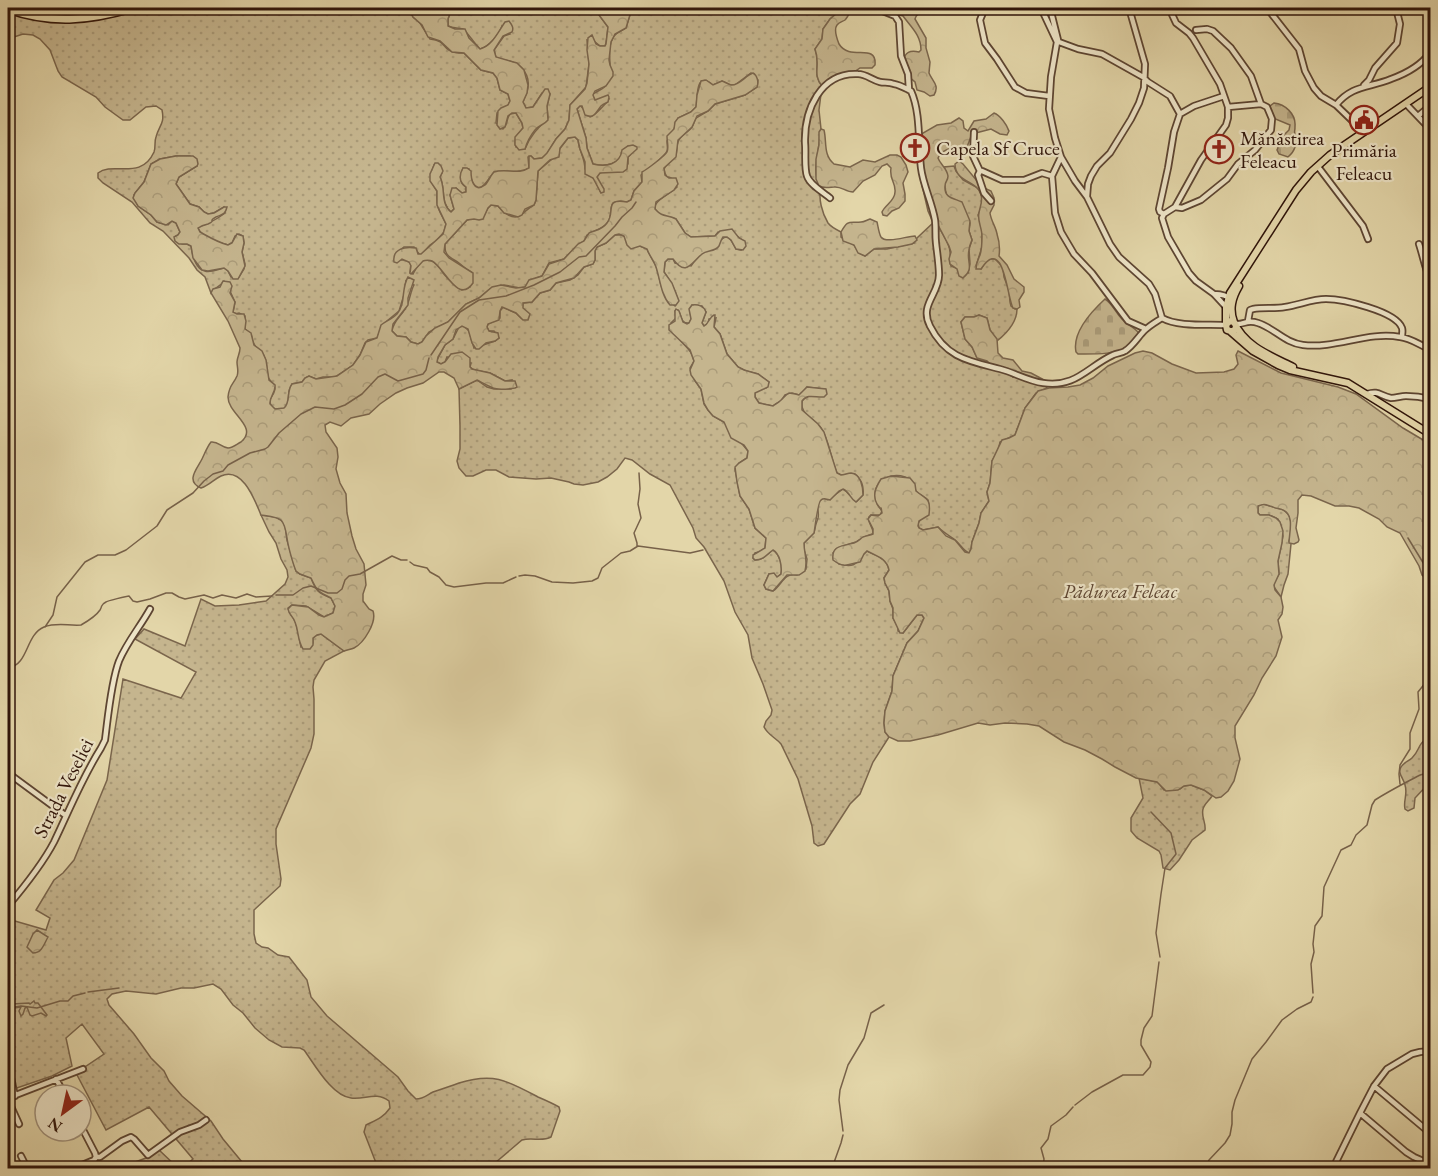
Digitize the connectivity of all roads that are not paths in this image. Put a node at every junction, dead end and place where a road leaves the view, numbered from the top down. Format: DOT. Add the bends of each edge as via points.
graph roads {
  1 [pos="132,8"];
  2 [pos="875,8"];
  3 [pos="985,8"];
  4 [pos="1041,8"];
  5 [pos="1050,8"];
  6 [pos="1129,8"];
  7 [pos="1169,8"];
  8 [pos="1267,8"];
  9 [pos="1396,8"];
  10 [pos="8,9"];
  11 [pos="1196,30"];
  12 [pos="1058,42"];
  13 [pos="1431,53"];
  14 [pos="1143,77"];
  15 [pos="1360,88"];
  16 [pos="1431,89"];
  17 [pos="909,90"];
  18 [pos="1049,96"];
  19 [pos="1224,96"];
  20 [pos="1261,104"];
  21 [pos="1336,105"];
  22 [pos="1408,106"];
  23 [pos="1431,106"];
  24 [pos="1228,107"];
  25 [pos="1180,114"];
  26 [pos="1418,116"];
  27 [pos="1431,129"];
  28 [pos="974,132"];
  29 [pos="1364,132"];
  30 [pos="1061,157"];
  31 [pos="1319,168"];
  32 [pos="980,171"];
  33 [pos="1052,176"];
  34 [pos="1087,196"];
  35 [pos="830,198"];
  36 [pos="991,201"];
  37 [pos="1175,207"];
  38 [pos="1164,214"];
  39 [pos="1368,239"];
  40 [pos="1419,244"];
  41 [pos="1431,279"];
  42 [pos="1214,294"];
  43 [pos="1229,302"];
  44 [pos="1160,312"];
  45 [pos="1162,318"];
  46 [pos="1248,321"];
  47 [pos="1153,323"];
  48 [pos="1231,326"];
  49 [pos="1146,329"];
  50 [pos="1402,337"];
  51 [pos="1431,350"];
  52 [pos="1367,394"];
  53 [pos="1431,399"];
  54 [pos="1431,434"];
  55 [pos="150,609"];
  56 [pos="8,773"];
  57 [pos="65,814"];
  58 [pos="8,906"];
  59 [pos="1431,1052"];
  60 [pos="8,1064"];
  61 [pos="83,1069"];
  62 [pos="56,1079"];
  63 [pos="58,1083"];
  64 [pos="1374,1086"];
  65 [pos="15,1096"];
  66 [pos="8,1099"];
  67 [pos="1360,1113"];
  68 [pos="206,1120"];
  69 [pos="19,1125"];
  70 [pos="1431,1133"];
  71 [pos="89,1143"];
  72 [pos="21,1156"];
  73 [pos="96,1158"];
  74 [pos="8,1159"];
  75 [pos="1431,1164"];
  76 [pos="12,1168"];
  77 [pos="27,1168"];
  78 [pos="75,1168"];
  79 [pos="1333,1168"];
  1 -- 10 [label="highway" via="65,20"];
  2 -- 17 [label="street" via="896,16 899,22"];
  3 -- 18 [label="street" via="980,20 985,43 1015,87"];
  4 -- 12 [label="street"];
  5 -- 12 [label="street"];
  6 -- 14 [label="street" via="1145,64"];
  7 -- 19 [label="street" via="1176,24 1190,33 1217,76"];
  8 -- 21 [label="street" via="1299,49 1314,88"];
  9 -- 15 [label="street" via="1400,24 1397,43"];
  11 -- 20 [label="street" via="1213,31 1231,48 1251,76"];
  12 -- 14 [label="street" via="1102,54"];
  12 -- 18 [label="street"];
  13 -- 15 [label="street" via="1392,79"];
  14 -- 25 [label="street" via="1170,96"];
  14 -- 34 [label="street" via="1139,103 1110,153 1091,176"];
  15 -- 21 [label="street" via="1346,94"];
  16 -- 22 [label="main road"];
  16 -- 29 [label="main road"];
  17 -- 35 [label="street" via="859,74 834,78 816,97 807,119 806,175"];
  17 -- 49 [label="street" via="915,105 921,169 934,220 938,257 939,277 927,307 928,324 947,349 972,363 1054,384 1079,377 1124,351"];
  18 -- 30 [label="street"];
  19 -- 24 [label="street"];
  19 -- 25 [label="street"];
  20 -- 24 [label="street"];
  20 -- 37 [label="street" via="1267,107 1272,119 1271,130 1263,141 1227,179 1200,200"];
  21 -- 29 [label="street"];
  22 -- 26 [label="street"];
  22 -- 31 [label="main road"];
  23 -- 26 [label="street"];
  24 -- 37 [label="street" via="1226,125"];
  25 -- 38 [label="street" via="1159,208"];
  26 -- 27 [label="street"];
  28 -- 32 [label="street" via="973,156"];
  29 -- 43 [label="main road" via="1324,160 1301,184"];
  30 -- 33 [label="street"];
  30 -- 34 [label="street"];
  31 -- 39 [label="street" via="1363,226"];
  31 -- 43 [label="main road" via="1298,192"];
  32 -- 33 [label="street" via="1002,180 1024,180 1042,173"];
  32 -- 36 [label="street" via="984,193"];
  33 -- 49 [label="street" via="1060,232 1128,321"];
  34 -- 44 [label="street" via="1110,244 1149,284"];
  37 -- 38 [label="street"];
  38 -- 42 [label="street" via="1168,237 1189,273"];
  40 -- 41 [label="street"];
  42 -- 43 [label="street"];
  42 -- 43 [label="street"];
  43 -- 48 [label="main road"];
  44 -- 45 [label="street"];
  44 -- 47 [label="street"];
  45 -- 47 [label="street"];
  45 -- 48 [label="street" via="1179,323"];
  46 -- 48 [label="street"];
  46 -- 50 [label="street" via="1259,323 1291,343 1305,345 1341,343 1367,336"];
  46 -- 50 [label="street" via="1253,309 1332,300 1372,308 1391,318 1401,326"];
  47 -- 49 [label="street"];
  48 -- 52 [label="main road" via="1250,344 1298,371 1348,383"];
  50 -- 51 [label="street"];
  52 -- 53 [label="street"];
  52 -- 54 [label="main road"];
  55 -- 57 [label="street, Strada Veseliei" via="119,662 105,740"];
  56 -- 57 [label="street"];
  57 -- 58 [label="street, Strada Veseliei" via="45,857"];
  59 -- 64 [label="street" via="1412,1054 1387,1069"];
  60 -- 65 [label="street"];
  61 -- 62 [label="street"];
  62 -- 63 [label="street"];
  62 -- 65 [label="street"];
  64 -- 67 [label="street"];
  64 -- 70 [label="street"];
  65 -- 66 [label="street"];
  66 -- 69 [label="street"];
  67 -- 75 [label="street" via="1407,1152"];
  67 -- 79 [label="street"];
  68 -- 73 [label="street" via="180,1132 148,1155 130,1137"];
  71 -- 73 [label="street"];
  72 -- 77 [label="street"];
  73 -- 78 [label="street"];
  74 -- 76 [label="street"];
}
